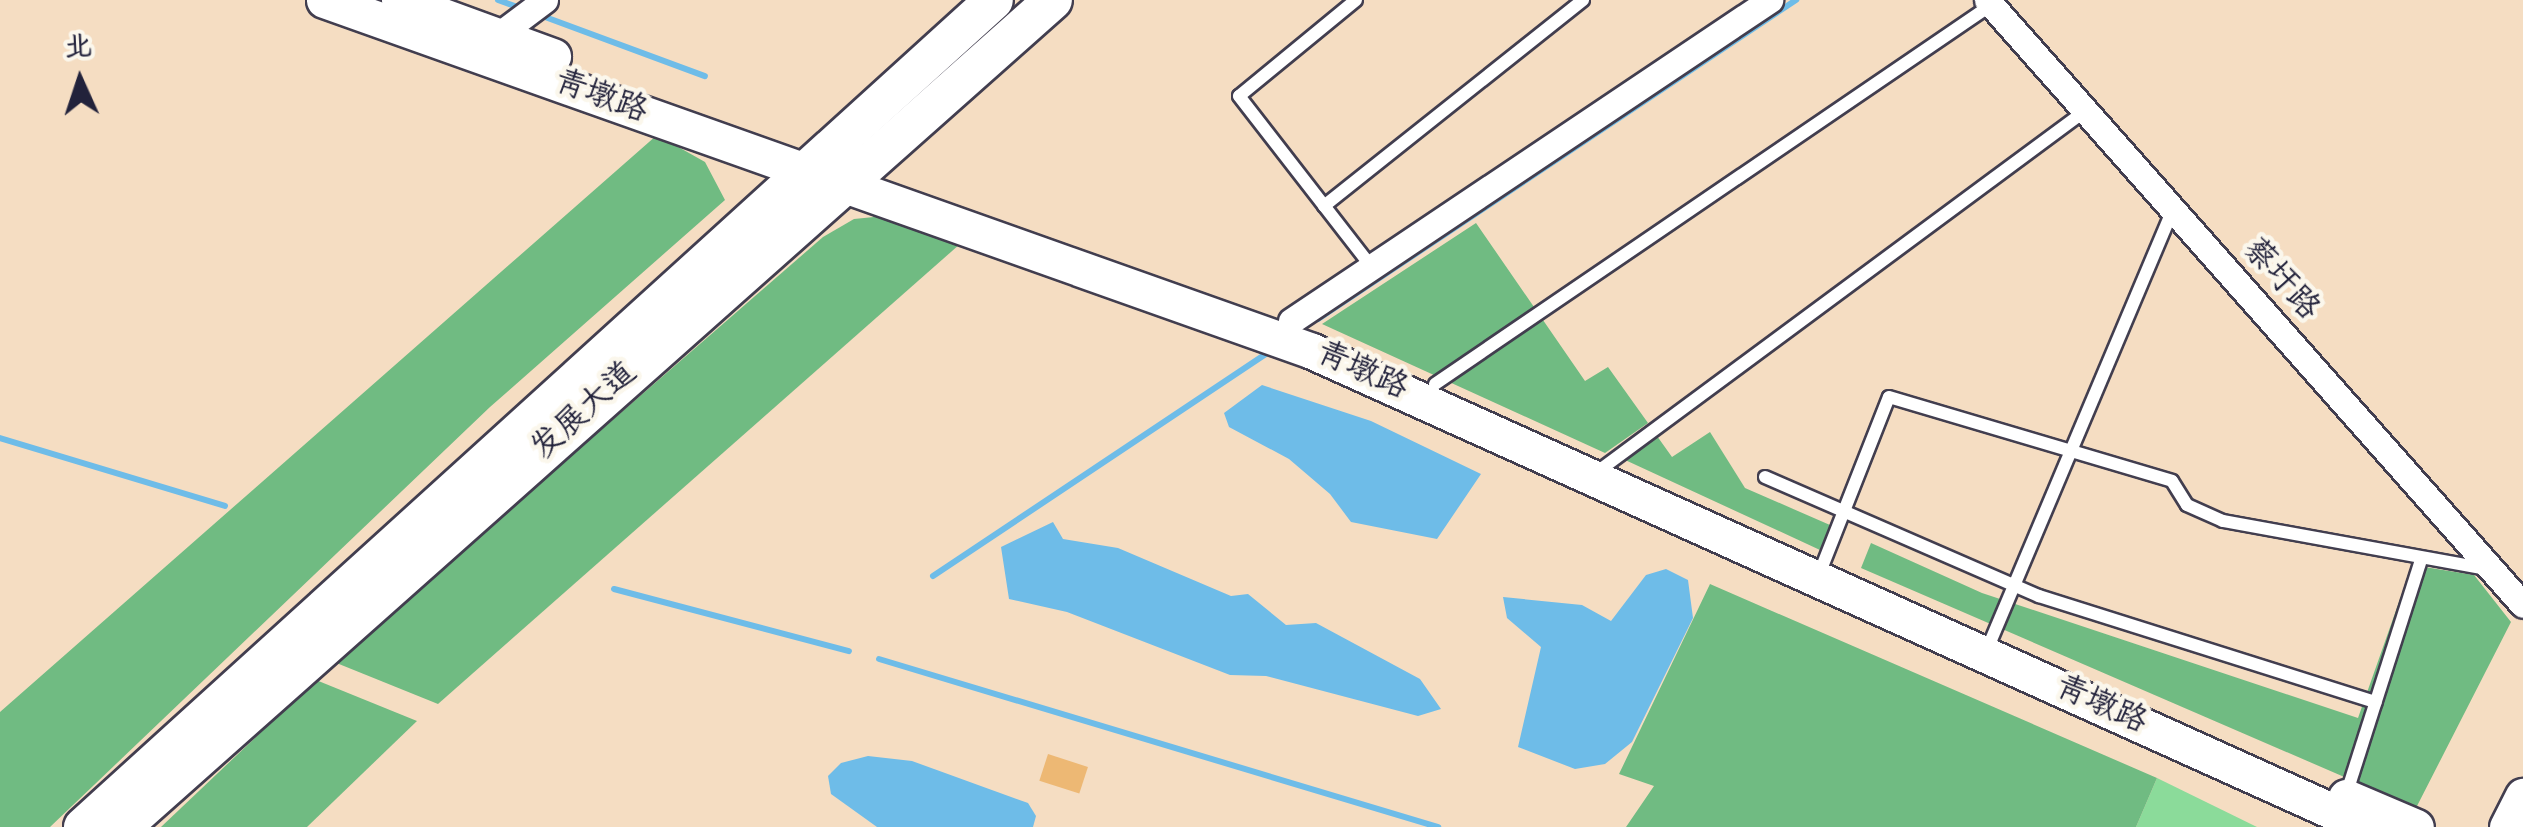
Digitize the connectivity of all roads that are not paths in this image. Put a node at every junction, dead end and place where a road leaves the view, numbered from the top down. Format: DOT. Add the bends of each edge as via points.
graph roads {
  1 [pos="324,0"];
  2 [pos="399,0"];
  3 [pos="994,0"];
  4 [pos="1053,0"];
  5 [pos="1356,0"];
  6 [pos="1583,0"];
  7 [pos="1770,0"];
  8 [pos="1989,2"];
  9 [pos="526,15"];
  10 [pos="2085,111"];
  11 [pos="832,170"];
  12 [pos="1324,206"];
  13 [pos="2173,210"];
  14 [pos="1371,266"];
  15 [pos="1290,320"];
  16 [pos="1435,384"];
  17 [pos="2072,451"];
  18 [pos="1600,470"];
  19 [pos="1765,477"];
  20 [pos="1843,514"];
  21 [pos="2422,560"];
  22 [pos="1821,570"];
  23 [pos="2491,570"];
  24 [pos="2014,585"];
  25 [pos="2523,606"];
  26 [pos="1988,646"];
  27 [pos="2376,702"];
  28 [pos="2523,796"];
  29 [pos="2351,813"];
  30 [pos="83,827"];
  31 [pos="122,827"];
  32 [pos="2416,827"];
  33 [pos="2507,827"];
  1 -- 11 [label="main road, 青墩路"];
  2 -- 9 [label="main road, 青墩路"];
  3 -- 11 [label="main road, 发展大道"];
  4 -- 11 [label="main road, 发展大道"];
  5 -- 12 [label="lane" via="1239,96"];
  6 -- 12 [label="lane"];
  7 -- 14 [label="street"];
  8 -- 10 [label="street, 蔡圩路"];
  8 -- 16 [label="lane"];
  9 -- 11 [label="main road, 青墩路"];
  10 -- 13 [label="street, 蔡圩路"];
  10 -- 18 [label="lane"];
  11 -- 15 [label="main road, 青墩路"];
  11 -- 18 [label="main road, 青墩路" via="1312,350"];
  11 -- 30 [label="main road, 发展大道"];
  11 -- 31 [label="main road, 发展大道"];
  12 -- 14 [label="lane"];
  13 -- 17 [label="lane"];
  13 -- 23 [label="street, 蔡圩路"];
  14 -- 15 [label="street"];
  15 -- 16 [label="main road, 青墩路"];
  16 -- 18 [label="main road, 青墩路"];
  17 -- 20 [label="lane" via="1889,397"];
  17 -- 21 [label="lane" via="2172,481 2201,514"];
  17 -- 24 [label="lane"];
  18 -- 22 [label="main road, 青墩路"];
  19 -- 20 [label="lane"];
  20 -- 22 [label="lane"];
  20 -- 24 [label="lane"];
  21 -- 23 [label="lane"];
  21 -- 27 [label="lane"];
  22 -- 26 [label="main road, 青墩路"];
  23 -- 25 [label="street, 蔡圩路"];
  24 -- 26 [label="lane"];
  24 -- 27 [label="lane"];
  26 -- 29 [label="main road, 青墩路"];
  27 -- 29 [label="lane"];
  28 -- 33 [label="main road"];
  29 -- 32 [label="main road, 青墩路"];
}
